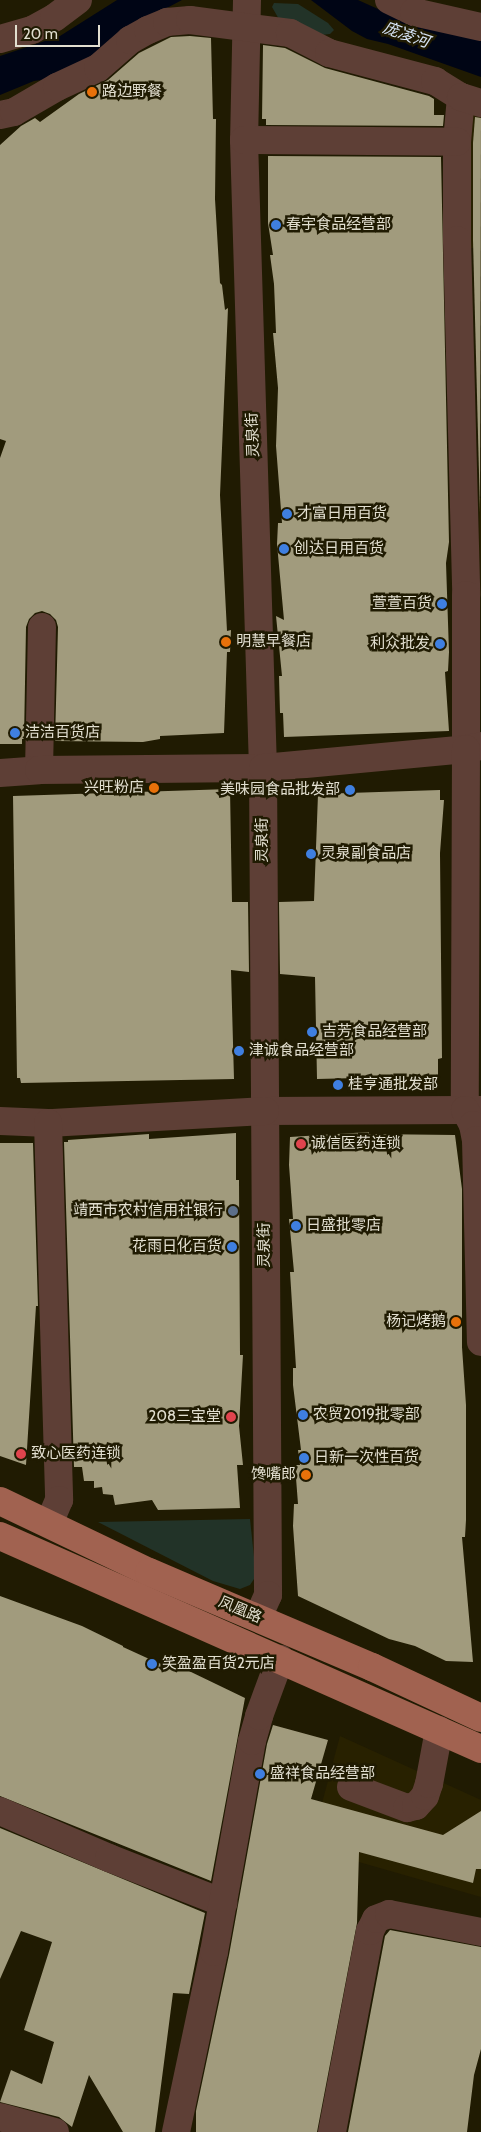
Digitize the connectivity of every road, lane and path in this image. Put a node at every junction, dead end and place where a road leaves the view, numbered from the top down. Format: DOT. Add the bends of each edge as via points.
graph roads {
  1 [pos="78,0"];
  2 [pos="388,0"];
  3 [pos="246,12"];
  4 [pos="481,28"];
  5 [pos="0,39"];
  6 [pos="471,100"];
  7 [pos="7,114"];
  8 [pos="0,138"];
  9 [pos="244,140"];
  10 [pos="456,142"];
  11 [pos="42,627"];
  12 [pos="473,748"];
  13 [pos="263,768"];
  14 [pos="39,770"];
  15 [pos="0,773"];
  16 [pos="473,1110"];
  17 [pos="265,1111"];
  18 [pos="0,1121"];
  19 [pos="48,1123"];
  20 [pos="481,1342"];
  21 [pos="0,1501"];
  22 [pos="50,1523"];
  23 [pos="0,1536"];
  24 [pos="258,1618"];
  25 [pos="280,1659"];
  26 [pos="480,1712"];
  27 [pos="439,1730"];
  28 [pos="481,1749"];
  29 [pos="351,1787"];
  30 [pos="0,1811"];
  31 [pos="223,1903"];
  32 [pos="481,1932"];
  33 [pos="0,2117"];
  34 [pos="55,2132"];
  35 [pos="176,2132"];
  36 [pos="332,2132"];
  1 -- 5 [label="street" via="32,30"];
  2 -- 4 [label="street" via="414,12"];
  3 -- 6 [label="street" via="329,53 434,81"];
  3 -- 7 [label="street" via="214,21 190,20 161,25 130,40 98,68"];
  3 -- 9 [label="street, 灵泉街"];
  6 -- 10 [label="street"];
  7 -- 8 [label="street"];
  9 -- 10 [label="street"];
  9 -- 13 [label="street, 灵泉街"];
  10 -- 12 [label="street" via="460,388"];
  11 -- 14 [label="street"];
  12 -- 13 [label="street"];
  12 -- 16 [label="street"];
  13 -- 14 [label="street"];
  13 -- 17 [label="street, 灵泉街"];
  14 -- 15 [label="street"];
  16 -- 17 [label="street"];
  16 -- 20 [label="street"];
  17 -- 19 [label="street"];
  17 -- 24 [label="street, 灵泉街" via="268,1595"];
  18 -- 19 [label="street"];
  19 -- 22 [label="street" via="59,1500"];
  21 -- 22 [label="main road, 凤凰路"];
  22 -- 24 [label="main road, 凤凰路" via="149,1572"];
  23 -- 25 [label="main road, 凤凰路"];
  24 -- 26 [label="main road, 凤凰路"];
  25 -- 27 [label="main road, 凤凰路"];
  25 -- 31 [label="street" via="252,1741"];
  27 -- 28 [label="main road, 凤凰路"];
  27 -- 29 [label="street" via="429,1784 425,1796 416,1806 406,1808"];
  30 -- 31 [label="street"];
  31 -- 35 [label="street"];
  32 -- 36 [label="street" via="389,1914 376,1919 370,1931"];
  33 -- 34 [label="street"];
}
